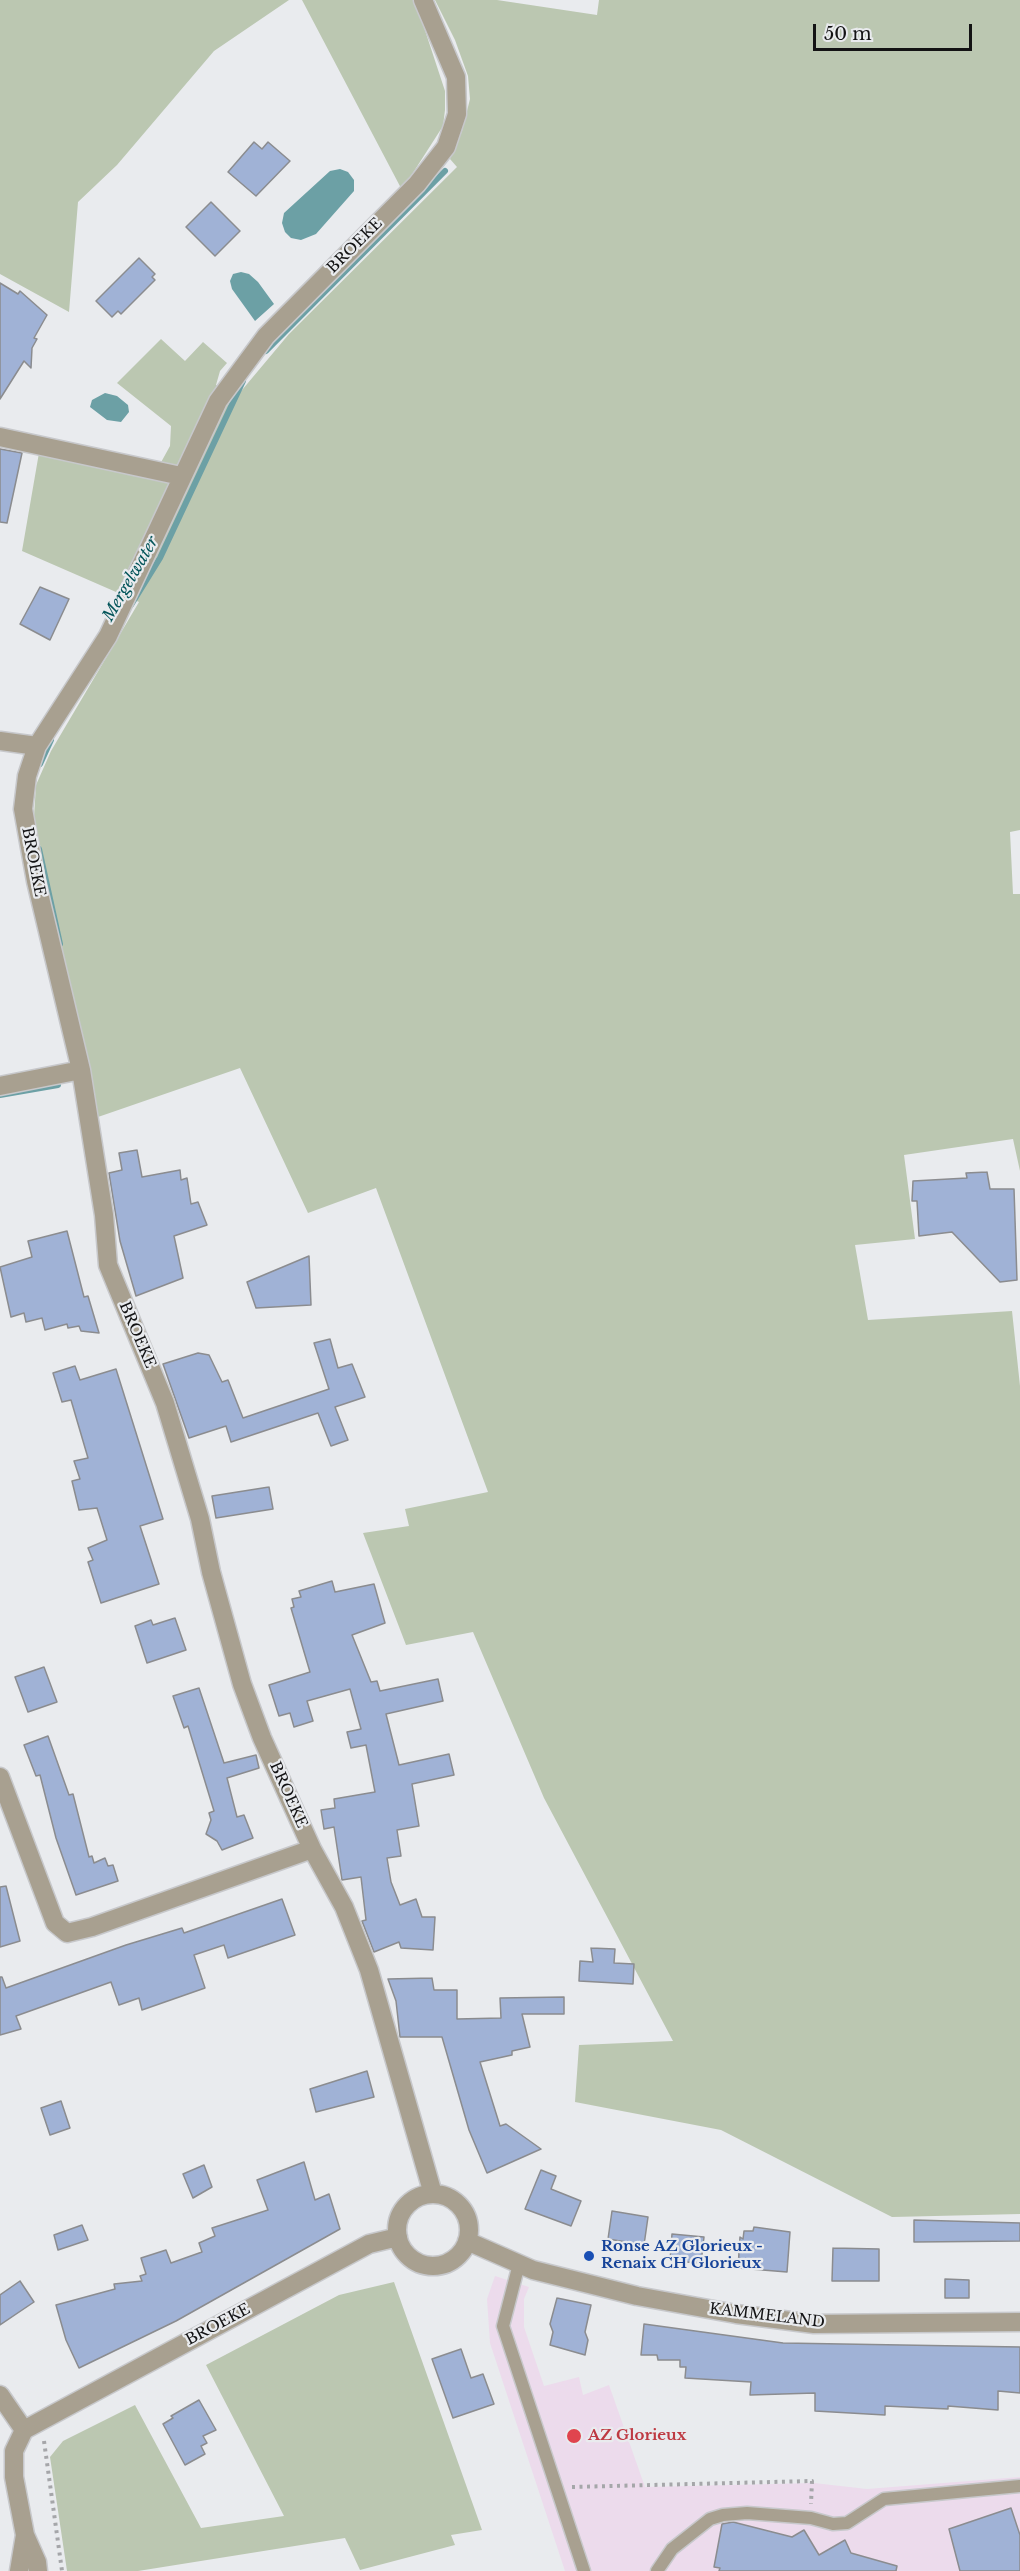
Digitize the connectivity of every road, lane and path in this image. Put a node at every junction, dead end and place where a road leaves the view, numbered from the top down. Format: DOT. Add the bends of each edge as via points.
graph roads {
  1 [pos="423,0"];
  2 [pos="0,437"];
  3 [pos="181,476"];
  4 [pos="0,741"];
  5 [pos="37,746"];
  6 [pos="81,1070"];
  7 [pos="0,1086"];
  8 [pos="0,1777"];
  9 [pos="312,1850"];
  10 [pos="433,2194"];
  11 [pos="398,2237"];
  12 [pos="468,2241"];
  13 [pos="519,2264"];
  14 [pos="1020,2322"];
  15 [pos="0,2395"];
  16 [pos="41,2420"];
  17 [pos="24,2430"];
  18 [pos="1020,2486"];
  19 [pos="556,2490"];
  20 [pos="811,2518"];
  21 [pos="25,2535"];
  22 [pos="19,2571"];
  23 [pos="38,2571"];
  24 [pos="62,2571"];
  25 [pos="584,2571"];
  26 [pos="657,2571"];
  1 -- 3 [label="street, BROEKE" via="456,77 457,114 446,147 417,184 266,336 218,401"];
  2 -- 3 [label="street"];
  3 -- 5 [label="street, BROEKE" via="108,636"];
  4 -- 5 [label="street"];
  5 -- 6 [label="street, BROEKE" via="27,776 23,809"];
  6 -- 7 [label="street"];
  6 -- 9 [label="street, BROEKE" via="108,1265 165,1403 200,1519 242,1684"];
  8 -- 9 [label="street" via="55,1923 67,1933"];
  9 -- 10 [label="street, BROEKE" via="344,1907 369,1970"];
  10 -- 11 [label="street" via="420,2196 404,2208 398,2220"];
  10 -- 12 [label="street" via="446,2196 461,2206 469,2222"];
  11 -- 12 [label="street" via="408,2255 429,2266 453,2260"];
  11 -- 16 [label="street, BROEKE" via="369,2244"];
  12 -- 13 [label="street, KAMMELAND"];
  13 -- 14 [label="street, KAMMELAND" via="637,2296 814,2324"];
  13 -- 19 [label="lane" via="503,2326"];
  15 -- 17 [label="street"];
  16 -- 17 [label="street, BROEKE"];
  16 -- 24 [label="path"];
  17 -- 21 [label="street" via="14,2451 14,2477"];
  18 -- 20 [label="lane" via="884,2499 847,2523"];
  19 -- 20 [label="path" via="812,2481"];
  19 -- 25 [label="lane"];
  20 -- 26 [label="lane" via="723,2514 687,2536"];
  21 -- 22 [label="street"];
  21 -- 23 [label="street"];
}
